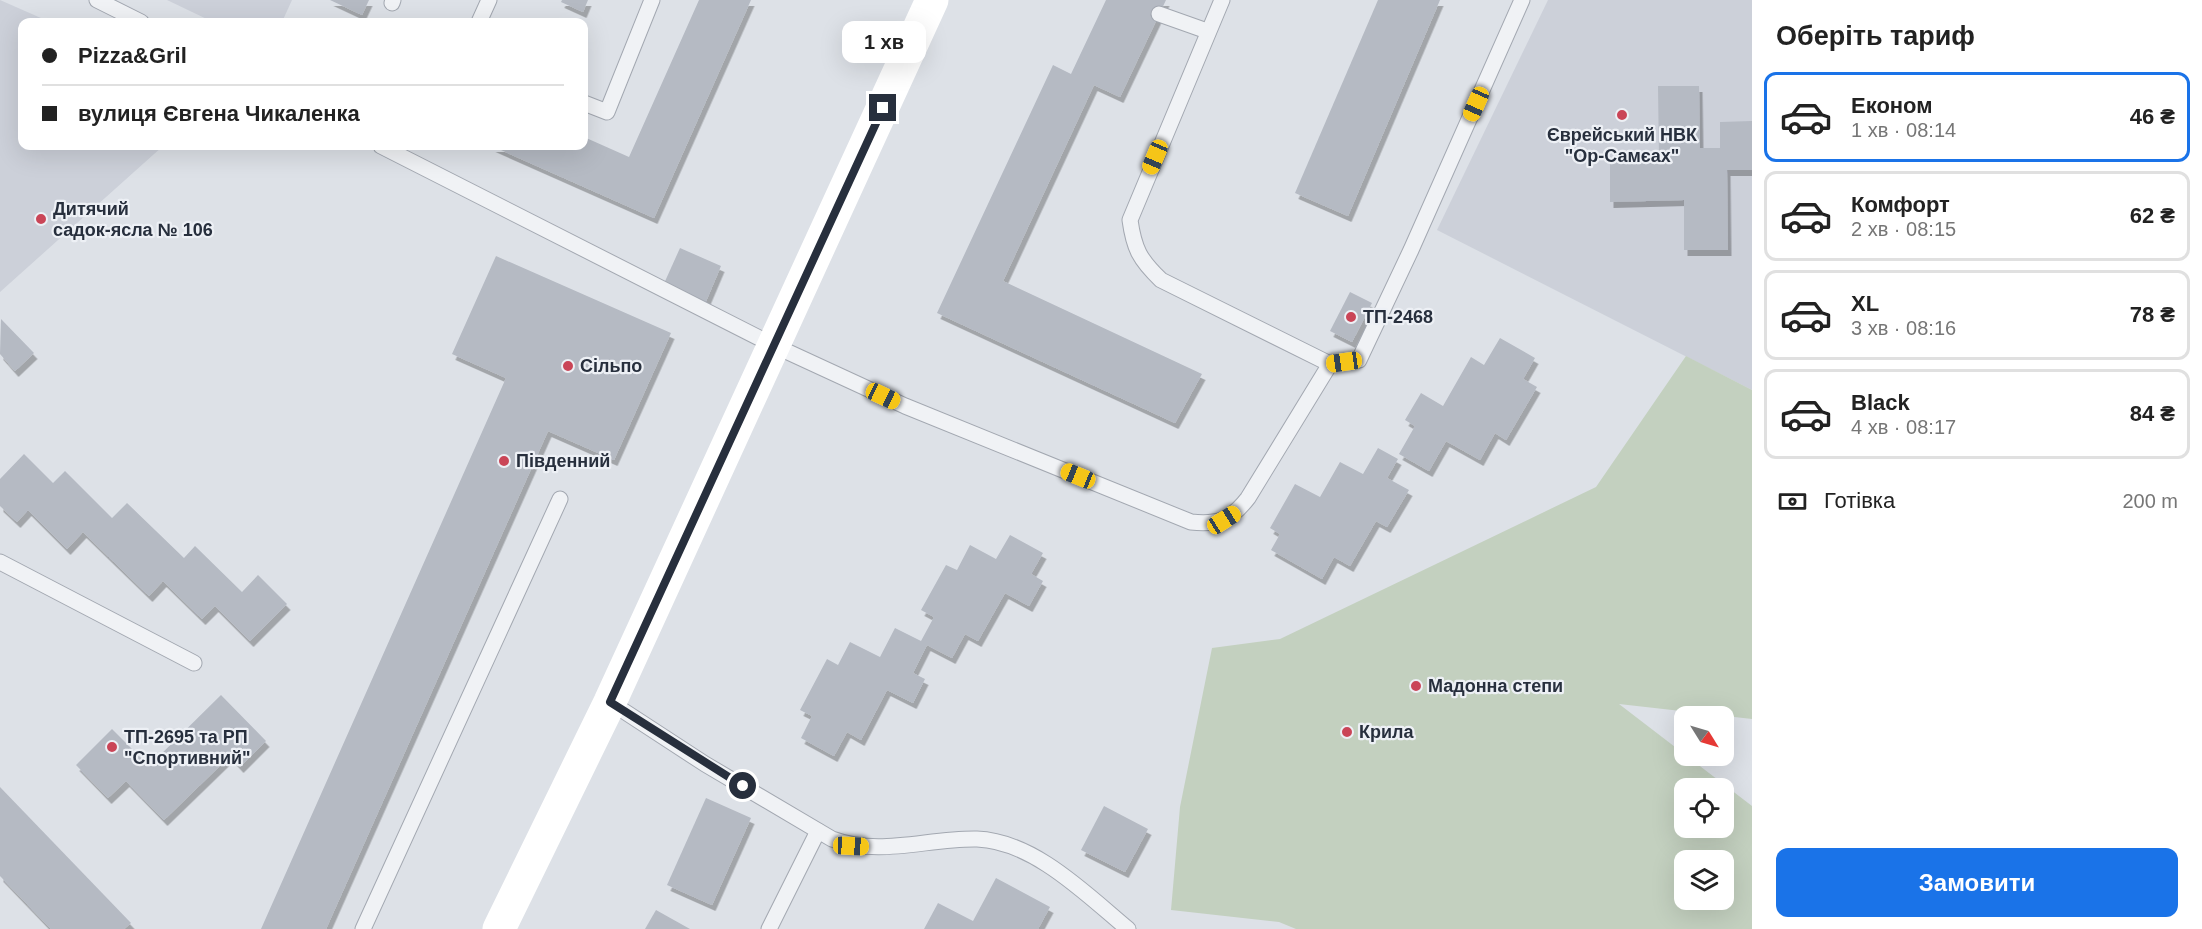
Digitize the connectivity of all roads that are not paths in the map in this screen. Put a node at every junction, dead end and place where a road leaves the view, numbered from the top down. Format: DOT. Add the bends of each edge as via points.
graph roads {
  1 [pos="97,0"];
  2 [pos="489,0"];
  3 [pos="652,0"];
  4 [pos="932,0"];
  5 [pos="1221,0"];
  6 [pos="1522,0"];
  7 [pos="1159,14"];
  8 [pos="133,18"];
  9 [pos="481,18"];
  10 [pos="1207,31"];
  11 [pos="588,105"];
  12 [pos="389,150"];
  13 [pos="775,345"];
  14 [pos="1329,364"];
  15 [pos="560,499"];
  16 [pos="0,562"];
  17 [pos="194,663"];
  18 [pos="610,702"];
  19 [pos="818,831"];
  20 [pos="363,929"];
  21 [pos="499,929"];
  22 [pos="769,929"];
  23 [pos="1128,929"];
  1 -- 8 [label="lane"];
  2 -- 9 [label="lane"];
  3 -- 11 [label="lane" via="607,112"];
  4 -- 13 [label="main road"];
  5 -- 10 [label="lane"];
  6 -- 14 [label="lane" via="1359,360"];
  7 -- 10 [label="lane"];
  10 -- 14 [label="lane" via="1130,220 1133,244 1144,264 1161,280"];
  12 -- 13 [label="lane"];
  13 -- 14 [label="lane" via="916,410 1191,522 1207,524 1224,520 1248,498"];
  13 -- 18 [label="main road"];
  15 -- 20 [label="lane"];
  16 -- 17 [label="lane"];
  18 -- 19 [label="lane"];
  18 -- 21 [label="main road"];
  19 -- 22 [label="lane"];
  19 -- 23 [label="lane" via="851,846 873,848 978,839 1001,844 1058,871"];
}
